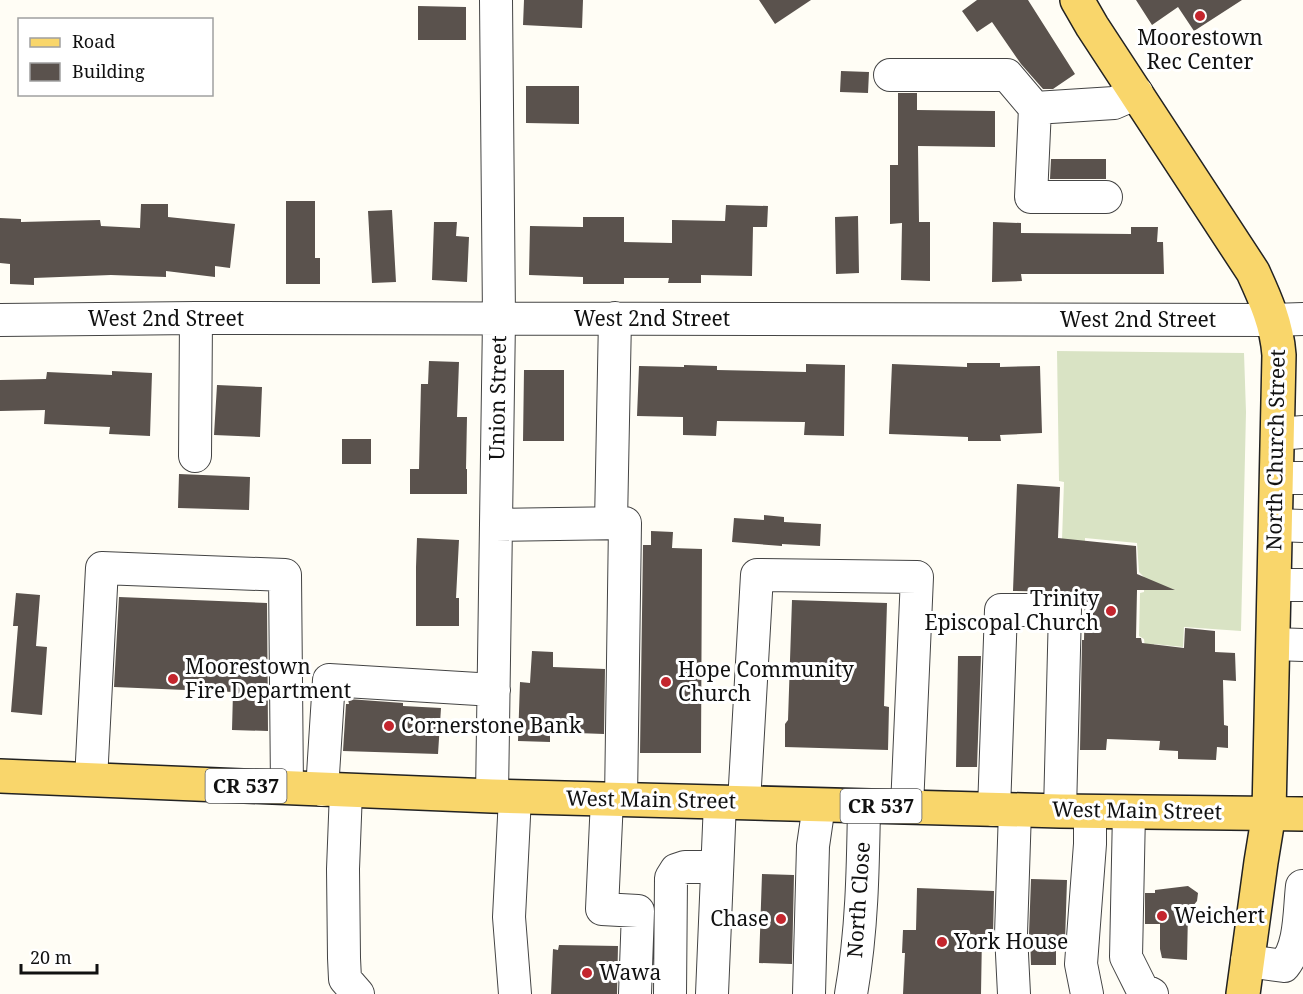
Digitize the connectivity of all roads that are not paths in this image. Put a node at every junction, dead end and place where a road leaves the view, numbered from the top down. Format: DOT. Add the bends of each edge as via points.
graph roads {
  1 [pos="496,0"];
  2 [pos="1077,0"];
  3 [pos="890,75"];
  4 [pos="1137,93"];
  5 [pos="1035,108"];
  6 [pos="1106,197"];
  7 [pos="195,318"];
  8 [pos="615,318"];
  9 [pos="499,319"];
  10 [pos="1288,319"];
  11 [pos="0,320"];
  12 [pos="1290,433"];
  13 [pos="195,456"];
  14 [pos="1290,478"];
  15 [pos="611,523"];
  16 [pos="496,525"];
  17 [pos="1289,525"];
  18 [pos="1289,585"];
  19 [pos="1288,644"];
  20 [pos="494,690"];
  21 [pos="0,776"];
  22 [pos="91,780"];
  23 [pos="287,788"];
  24 [pos="334,790"];
  25 [pos="504,797"];
  26 [pos="614,800"];
  27 [pos="732,802"];
  28 [pos="819,805"];
  29 [pos="864,806"];
  30 [pos="908,807"];
  31 [pos="1004,810"];
  32 [pos="1075,811"];
  33 [pos="1129,812"];
  34 [pos="1269,813"];
  35 [pos="1303,814"];
  36 [pos="717,867"];
  37 [pos="1302,886"];
  38 [pos="1082,952"];
  39 [pos="1247,961"];
  40 [pos="1129,963"];
  41 [pos="1294,972"];
  42 [pos="358,994"];
  43 [pos="515,994"];
  44 [pos="635,994"];
  45 [pos="670,994"];
  46 [pos="712,994"];
  47 [pos="809,994"];
  48 [pos="851,994"];
  49 [pos="1014,994"];
  50 [pos="1088,994"];
  51 [pos="1152,994"];
  52 [pos="1243,994"];
  1 -- 9 [label="street, Union Street"];
  2 -- 4 [label="main road, North Church Street"];
  3 -- 5 [label="street" via="1007,75"];
  4 -- 5 [label="street" via="1114,103"];
  4 -- 10 [label="main road, North Church Street" via="1253,272 1264,297"];
  5 -- 6 [label="street" via="1030,197"];
  7 -- 9 [label="street, West 2nd Street"];
  7 -- 11 [label="street, West 2nd Street"];
  7 -- 13 [label="street"];
  8 -- 9 [label="street, West 2nd Street"];
  8 -- 10 [label="street, West 2nd Street"];
  8 -- 15 [label="street"];
  9 -- 16 [label="street, Union Street"];
  10 -- 12 [label="main road, North Church Street" via="1279,345"];
  12 -- 14 [label="main road, North Church Street"];
  14 -- 17 [label="main road, North Church Street"];
  15 -- 16 [label="street"];
  15 -- 26 [label="street" via="625,523"];
  16 -- 20 [label="street, Union Street"];
  17 -- 18 [label="main road, North Church Street"];
  18 -- 19 [label="main road, North Church Street"];
  19 -- 34 [label="main road, North Church Street"];
  20 -- 24 [label="street" via="329,680"];
  20 -- 25 [label="street, Union Street"];
  21 -- 22 [label="main road, West Main Street / CR 537"];
  22 -- 23 [label="main road, West Main Street / CR 537"];
  22 -- 23 [label="street" via="102,568 285,575"];
  23 -- 24 [label="main road, West Main Street / CR 537"];
  24 -- 25 [label="main road, West Main Street / CR 537"];
  24 -- 42 [label="street" via="343,869 345,979"];
  25 -- 26 [label="main road, West Main Street / CR 537"];
  25 -- 43 [label="street, Union Street"];
  26 -- 27 [label="main road, West Main Street / CR 537"];
  26 -- 44 [label="street" via="602,909 638,911"];
  27 -- 28 [label="main road, West Main Street / CR 537"];
  27 -- 30 [label="street" via="758,575 917,577"];
  27 -- 36 [label="street"];
  28 -- 29 [label="main road, West Main Street / CR 537"];
  28 -- 47 [label="street" via="813,846"];
  29 -- 30 [label="main road, West Main Street / CR 537"];
  29 -- 48 [label="street, North Close" via="861,917"];
  30 -- 31 [label="main road, West Main Street / CR 537"];
  31 -- 32 [label="main road, West Main Street / CR 537"];
  31 -- 32 [label="street" via="1001,610 1065,610"];
  31 -- 49 [label="street"];
  32 -- 33 [label="main road, West Main Street / CR 537"];
  32 -- 38 [label="street" via="1090,844"];
  33 -- 34 [label="main road, West Main Street / CR 537"];
  33 -- 40 [label="street"];
  34 -- 35 [label="main road, West Main Street / CR 537"];
  34 -- 39 [label="main road, North Church Street"];
  36 -- 45 [label="street" via="685,867 675,870 671,878"];
  36 -- 46 [label="street"];
  37 -- 41 [label="street" via="1292,957"];
  38 -- 40 [label="street"];
  38 -- 50 [label="street"];
  39 -- 41 [label="street"];
  39 -- 52 [label="main road, North Church Street"];
  40 -- 51 [label="street" via="1142,989"];
}
